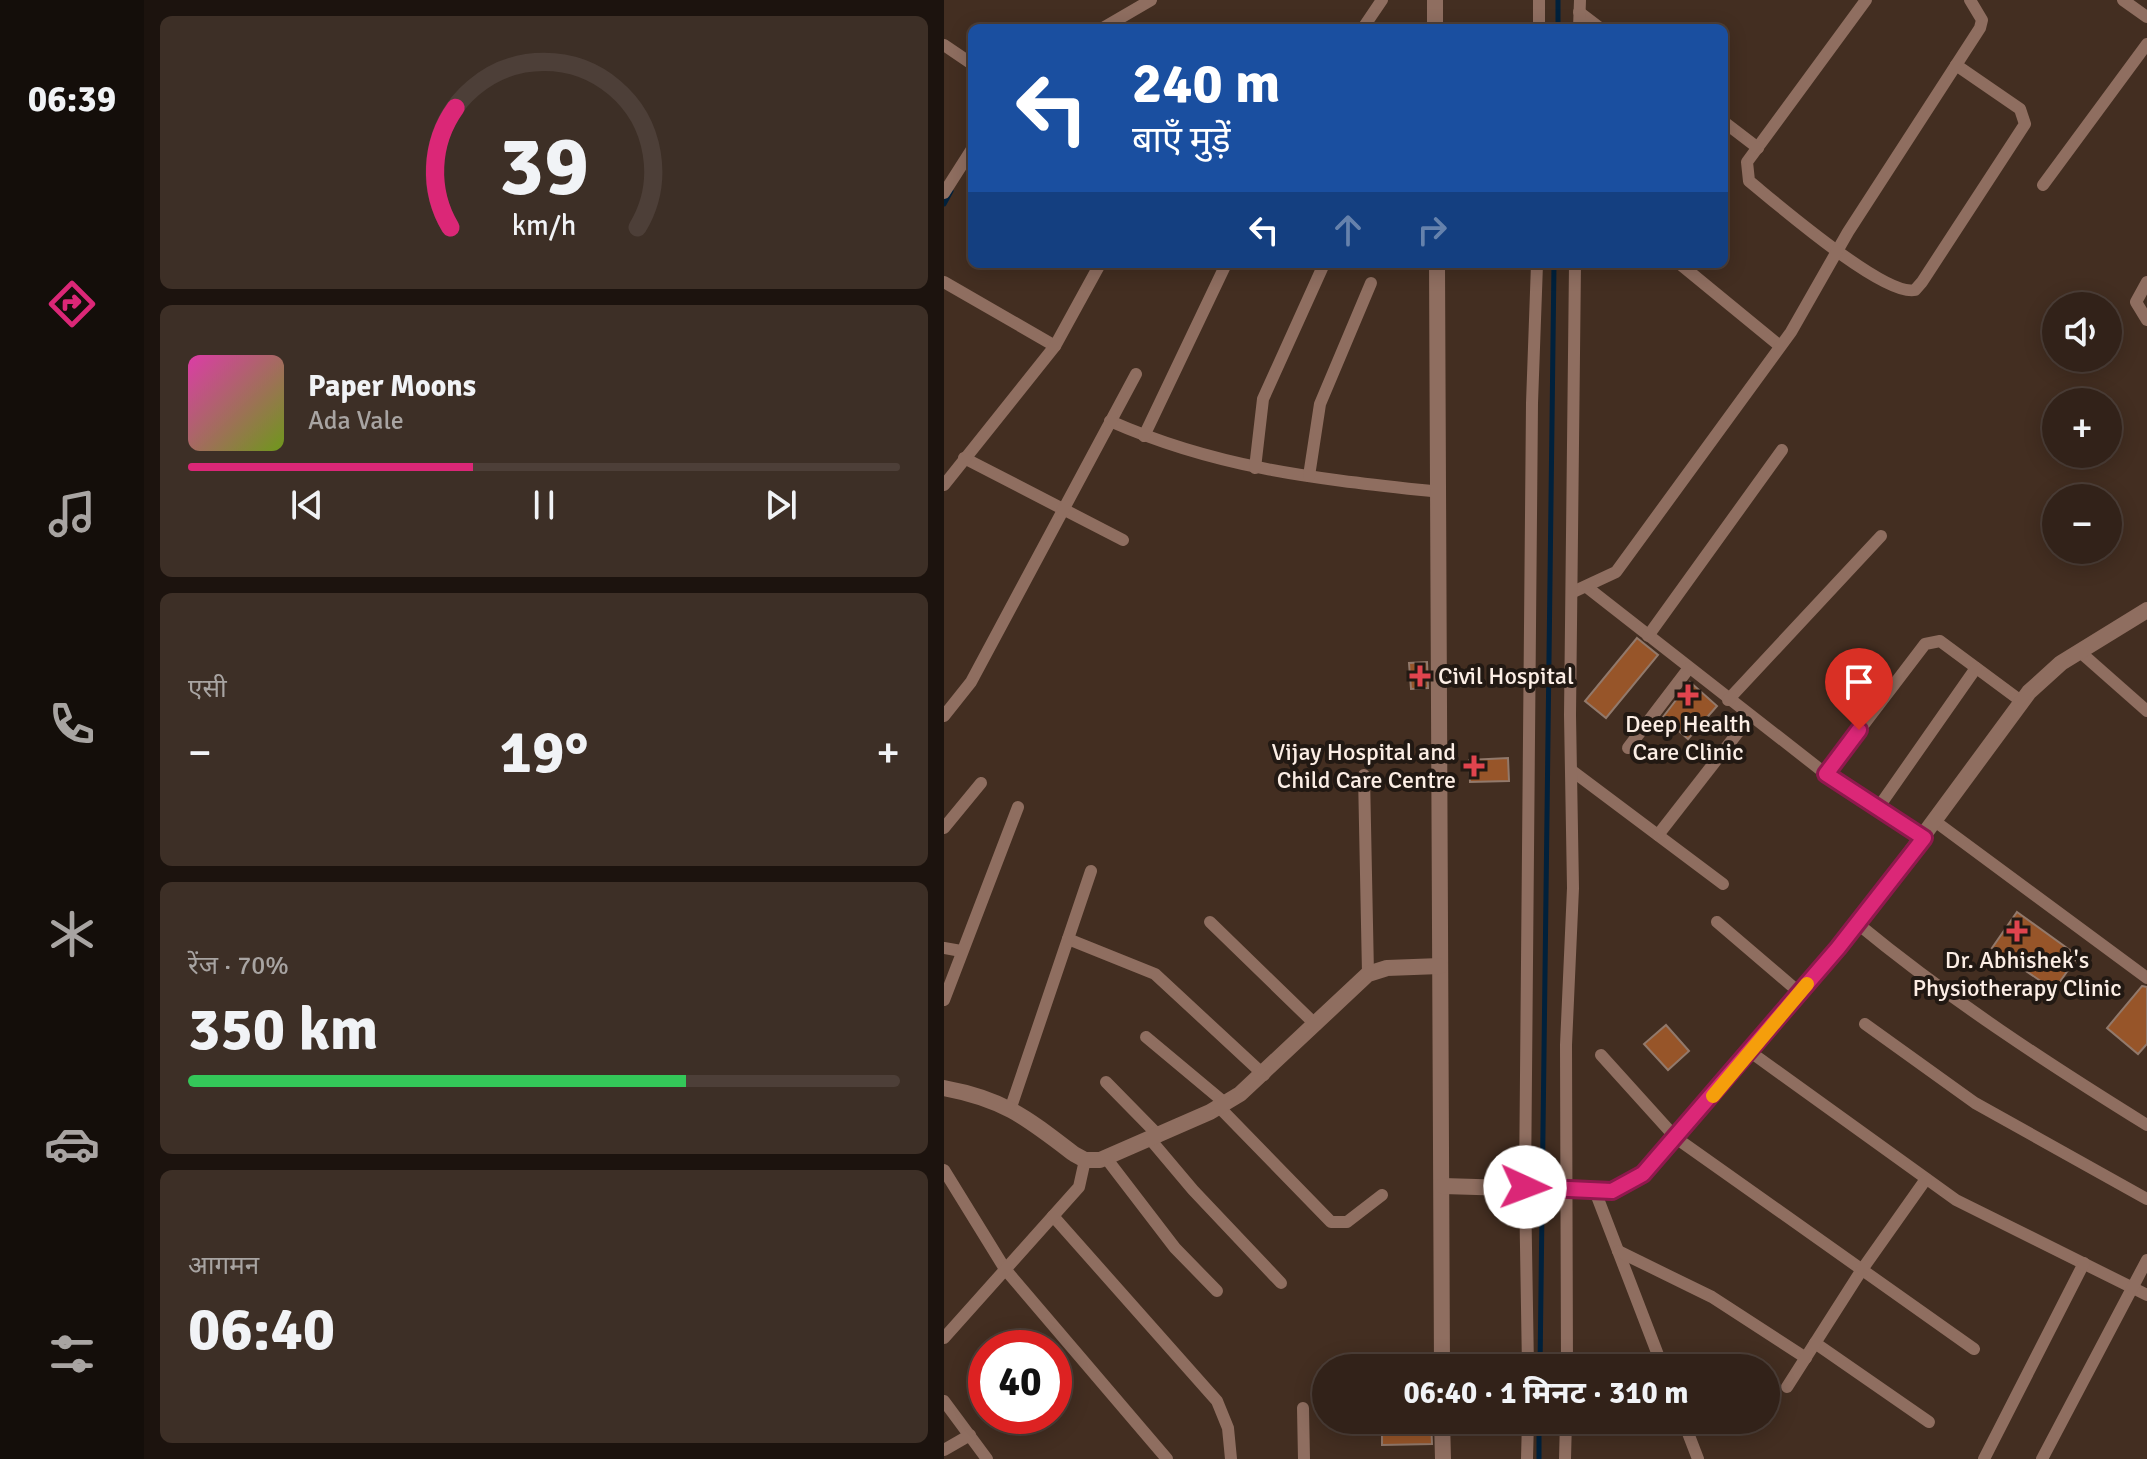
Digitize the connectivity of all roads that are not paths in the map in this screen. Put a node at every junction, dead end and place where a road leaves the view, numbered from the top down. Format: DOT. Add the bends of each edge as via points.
graph roads {
  1 [pos="1151,0"];
  2 [pos="1382,0"];
  3 [pos="1435,0"];
  4 [pos="1539,0"];
  5 [pos="1866,0"];
  6 [pos="1970,0"];
  7 [pos="2123,0"];
  8 [pos="1580,6"];
  9 [pos="2147,17"];
  10 [pos="1110,24"];
  11 [pos="1366,24"];
  12 [pos="1435,24"];
  13 [pos="1539,24"];
  14 [pos="1596,24"];
  15 [pos="2147,44"];
  16 [pos="944,45"];
  17 [pos="968,61"];
  18 [pos="1956,65"];
  19 [pos="1728,125"];
  20 [pos="1758,148"];
  21 [pos="968,155"];
  22 [pos="2043,185"];
  23 [pos="944,193"];
  24 [pos="1837,251"];
  25 [pos="1098,268"];
  26 [pos="1224,268"];
  27 [pos="1322,268"];
  28 [pos="1437,268"];
  29 [pos="1537,268"];
  30 [pos="1575,268"];
  31 [pos="1685,268"];
  32 [pos="944,282"];
  33 [pos="2147,282"];
  34 [pos="1371,283"];
  35 [pos="2147,320"];
  36 [pos="1055,346"];
  37 [pos="1780,346"];
  38 [pos="1136,374"];
  39 [pos="1110,421"];
  40 [pos="1144,436"];
  41 [pos="1782,450"];
  42 [pos="964,458"];
  43 [pos="1255,468"];
  44 [pos="1309,476"];
  45 [pos="944,485"];
  46 [pos="1439,492"];
  47 [pos="1062,511"];
  48 [pos="1881,536"];
  49 [pos="1123,540"];
  50 [pos="1588,588"];
  51 [pos="1573,592"];
  52 [pos="2147,610"];
  53 [pos="1648,636"];
  54 [pos="2079,651"];
  55 [pos="1689,668"];
  56 [pos="1976,668"];
  57 [pos="1728,700"];
  58 [pos="2021,701"];
  59 [pos="947,708"];
  60 [pos="2147,711"];
  61 [pos="1750,717"];
  62 [pos="1628,748"];
  63 [pos="1571,770"];
  64 [pos="1826,774"];
  65 [pos="1364,775"];
  66 [pos="981,783"];
  67 [pos="1018,807"];
  68 [pos="1878,808"];
  69 [pos="1936,822"];
  70 [pos="944,828"];
  71 [pos="1658,835"];
  72 [pos="1924,838"];
  73 [pos="1091,871"];
  74 [pos="1723,884"];
  75 [pos="1210,922"];
  76 [pos="1717,922"];
  77 [pos="1858,924"];
  78 [pos="1068,939"];
  79 [pos="944,948"];
  80 [pos="961,951"];
  81 [pos="1440,966"];
  82 [pos="1368,974"];
  83 [pos="2147,978"];
  84 [pos="1800,993"];
  85 [pos="944,1000"];
  86 [pos="1865,1024"];
  87 [pos="1316,1025"];
  88 [pos="1146,1037"];
  89 [pos="1749,1051"];
  90 [pos="1601,1055"];
  91 [pos="1264,1075"];
  92 [pos="1106,1082"];
  93 [pos="944,1088"];
  94 [pos="1222,1105"];
  95 [pos="1011,1107"];
  96 [pos="2147,1125"];
  97 [pos="1154,1138"];
  98 [pos="1676,1138"];
  99 [pos="1106,1158"];
  100 [pos="1085,1160"];
  101 [pos="944,1170"];
  102 [pos="1926,1179"];
  103 [pos="1443,1186"];
  104 [pos="1535,1188"];
  105 [pos="1567,1189"];
  106 [pos="1595,1191"];
  107 [pos="1382,1195"];
  108 [pos="2147,1199"];
  109 [pos="1053,1216"];
  110 [pos="1618,1251"];
  111 [pos="2147,1260"];
  112 [pos="2084,1263"];
  113 [pos="1005,1269"];
  114 [pos="1861,1271"];
  115 [pos="1281,1283"];
  116 [pos="2133,1287"];
  117 [pos="1217,1291"];
  118 [pos="2147,1295"];
  119 [pos="944,1338"];
  120 [pos="1815,1343"];
  121 [pos="1974,1349"];
  122 [pos="1442,1354"];
  123 [pos="1529,1354"];
  124 [pos="1567,1354"];
  125 [pos="1658,1354"];
  126 [pos="1806,1358"];
  127 [pos="1787,1387"];
  128 [pos="944,1401"];
  129 [pos="1303,1408"];
  130 [pos="1929,1422"];
  131 [pos="1442,1434"];
  132 [pos="1528,1434"];
  133 [pos="1566,1434"];
  134 [pos="1688,1434"];
  135 [pos="970,1435"];
  136 [pos="944,1450"];
  137 [pos="987,1459"];
  138 [pos="1167,1459"];
  139 [pos="1231,1459"];
  140 [pos="1304,1459"];
  141 [pos="1443,1459"];
  142 [pos="1527,1459"];
  143 [pos="1565,1459"];
  144 [pos="1698,1459"];
  145 [pos="1984,1459"];
  146 [pos="2042,1459"];
  1 -- 10 [label="street"];
  2 -- 11 [label="street"];
  3 -- 12 [label="street"];
  4 -- 13 [label="street"];
  5 -- 20 [label="street"];
  6 -- 18 [label="street" via="1982,20"];
  7 -- 9 [label="street"];
  8 -- 14 [label="street"];
  15 -- 22 [label="street"];
  16 -- 17 [label="street"];
  18 -- 24 [label="street"];
  18 -- 24 [label="street" via="2020,109 2025,124 2016,139 1915,290 1898,290"];
  19 -- 20 [label="street"];
  20 -- 24 [label="street" via="1747,162 1749,181"];
  21 -- 23 [label="street"];
  24 -- 37 [label="street"];
  25 -- 36 [label="street"];
  26 -- 40 [label="street"];
  27 -- 43 [label="street" via="1263,399"];
  28 -- 46 [label="street"];
  29 -- 104 [label="street" via="1532,403"];
  30 -- 51 [label="street"];
  31 -- 37 [label="street"];
  32 -- 36 [label="street"];
  33 -- 35 [label="street" via="2136,302"];
  34 -- 44 [label="street" via="1320,404"];
  36 -- 42 [label="street"];
  37 -- 50 [label="street" via="1616,572"];
  38 -- 39 [label="street"];
  39 -- 40 [label="street"];
  39 -- 47 [label="street"];
  40 -- 43 [label="street"];
  41 -- 53 [label="street"];
  42 -- 45 [label="street"];
  42 -- 47 [label="street"];
  43 -- 44 [label="street"];
  44 -- 46 [label="street"];
  46 -- 81 [label="street"];
  47 -- 49 [label="street"];
  47 -- 59 [label="street" via="971,682"];
  48 -- 57 [label="street"];
  50 -- 51 [label="street"];
  50 -- 53 [label="street"];
  51 -- 63 [label="street"];
  52 -- 54 [label="street"];
  53 -- 55 [label="street"];
  54 -- 58 [label="street"];
  54 -- 60 [label="street"];
  55 -- 57 [label="street"];
  55 -- 62 [label="street"];
  56 -- 58 [label="street"];
  56 -- 64 [label="street" via="1940,641 1925,644"];
  56 -- 68 [label="street"];
  57 -- 61 [label="street"];
  58 -- 69 [label="street"];
  61 -- 64 [label="street"];
  61 -- 71 [label="street"];
  63 -- 71 [label="street"];
  63 -- 105 [label="street"];
  64 -- 68 [label="street"];
  65 -- 82 [label="street"];
  66 -- 70 [label="street"];
  67 -- 80 [label="street"];
  68 -- 72 [label="street"];
  69 -- 72 [label="street"];
  69 -- 83 [label="street"];
  71 -- 74 [label="street"];
  72 -- 77 [label="street"];
  73 -- 78 [label="street"];
  75 -- 87 [label="street"];
  76 -- 84 [label="street"];
  77 -- 84 [label="street"];
  77 -- 96 [label="street" via="2045,1062"];
  78 -- 91 [label="street" via="1155,974"];
  78 -- 95 [label="street"];
  79 -- 80 [label="street"];
  80 -- 85 [label="street"];
  81 -- 82 [label="street"];
  81 -- 103 [label="street"];
  82 -- 87 [label="street"];
  84 -- 89 [label="street"];
  86 -- 108 [label="street" via="1975,1103"];
  87 -- 91 [label="street"];
  88 -- 94 [label="street"];
  89 -- 98 [label="street"];
  89 -- 102 [label="street"];
  90 -- 98 [label="street"];
  91 -- 94 [label="street"];
  92 -- 97 [label="street"];
  93 -- 95 [label="street"];
  94 -- 97 [label="street"];
  94 -- 107 [label="street" via="1331,1222 1347,1222"];
  95 -- 100 [label="street"];
  97 -- 99 [label="street"];
  97 -- 115 [label="street" via="1193,1190"];
  98 -- 106 [label="street" via="1630,1184"];
  98 -- 114 [label="street"];
  99 -- 100 [label="street"];
  99 -- 117 [label="street" via="1175,1248"];
  100 -- 109 [label="street" via="1083,1180"];
  101 -- 113 [label="street"];
  102 -- 112 [label="street" via="1969,1207"];
  102 -- 114 [label="street"];
  103 -- 104 [label="street"];
  103 -- 122 [label="street"];
  104 -- 105 [label="street"];
  104 -- 123 [label="street"];
  105 -- 106 [label="street"];
  105 -- 124 [label="street"];
  106 -- 110 [label="street"];
  109 -- 113 [label="street"];
  109 -- 139 [label="street" via="1217,1401 1228,1428"];
  110 -- 125 [label="street"];
  110 -- 126 [label="street" via="1712,1297"];
  111 -- 116 [label="street"];
  112 -- 116 [label="street"];
  112 -- 145 [label="street"];
  113 -- 119 [label="street"];
  113 -- 138 [label="street"];
  114 -- 120 [label="street"];
  114 -- 121 [label="street"];
  116 -- 118 [label="street"];
  116 -- 146 [label="street"];
  120 -- 126 [label="street"];
  120 -- 130 [label="street"];
  126 -- 127 [label="street"];
  128 -- 135 [label="street"];
  129 -- 140 [label="street"];
  131 -- 141 [label="street"];
  132 -- 142 [label="street"];
  133 -- 143 [label="street"];
  134 -- 144 [label="street"];
  135 -- 136 [label="street"];
  135 -- 137 [label="street"];
}
